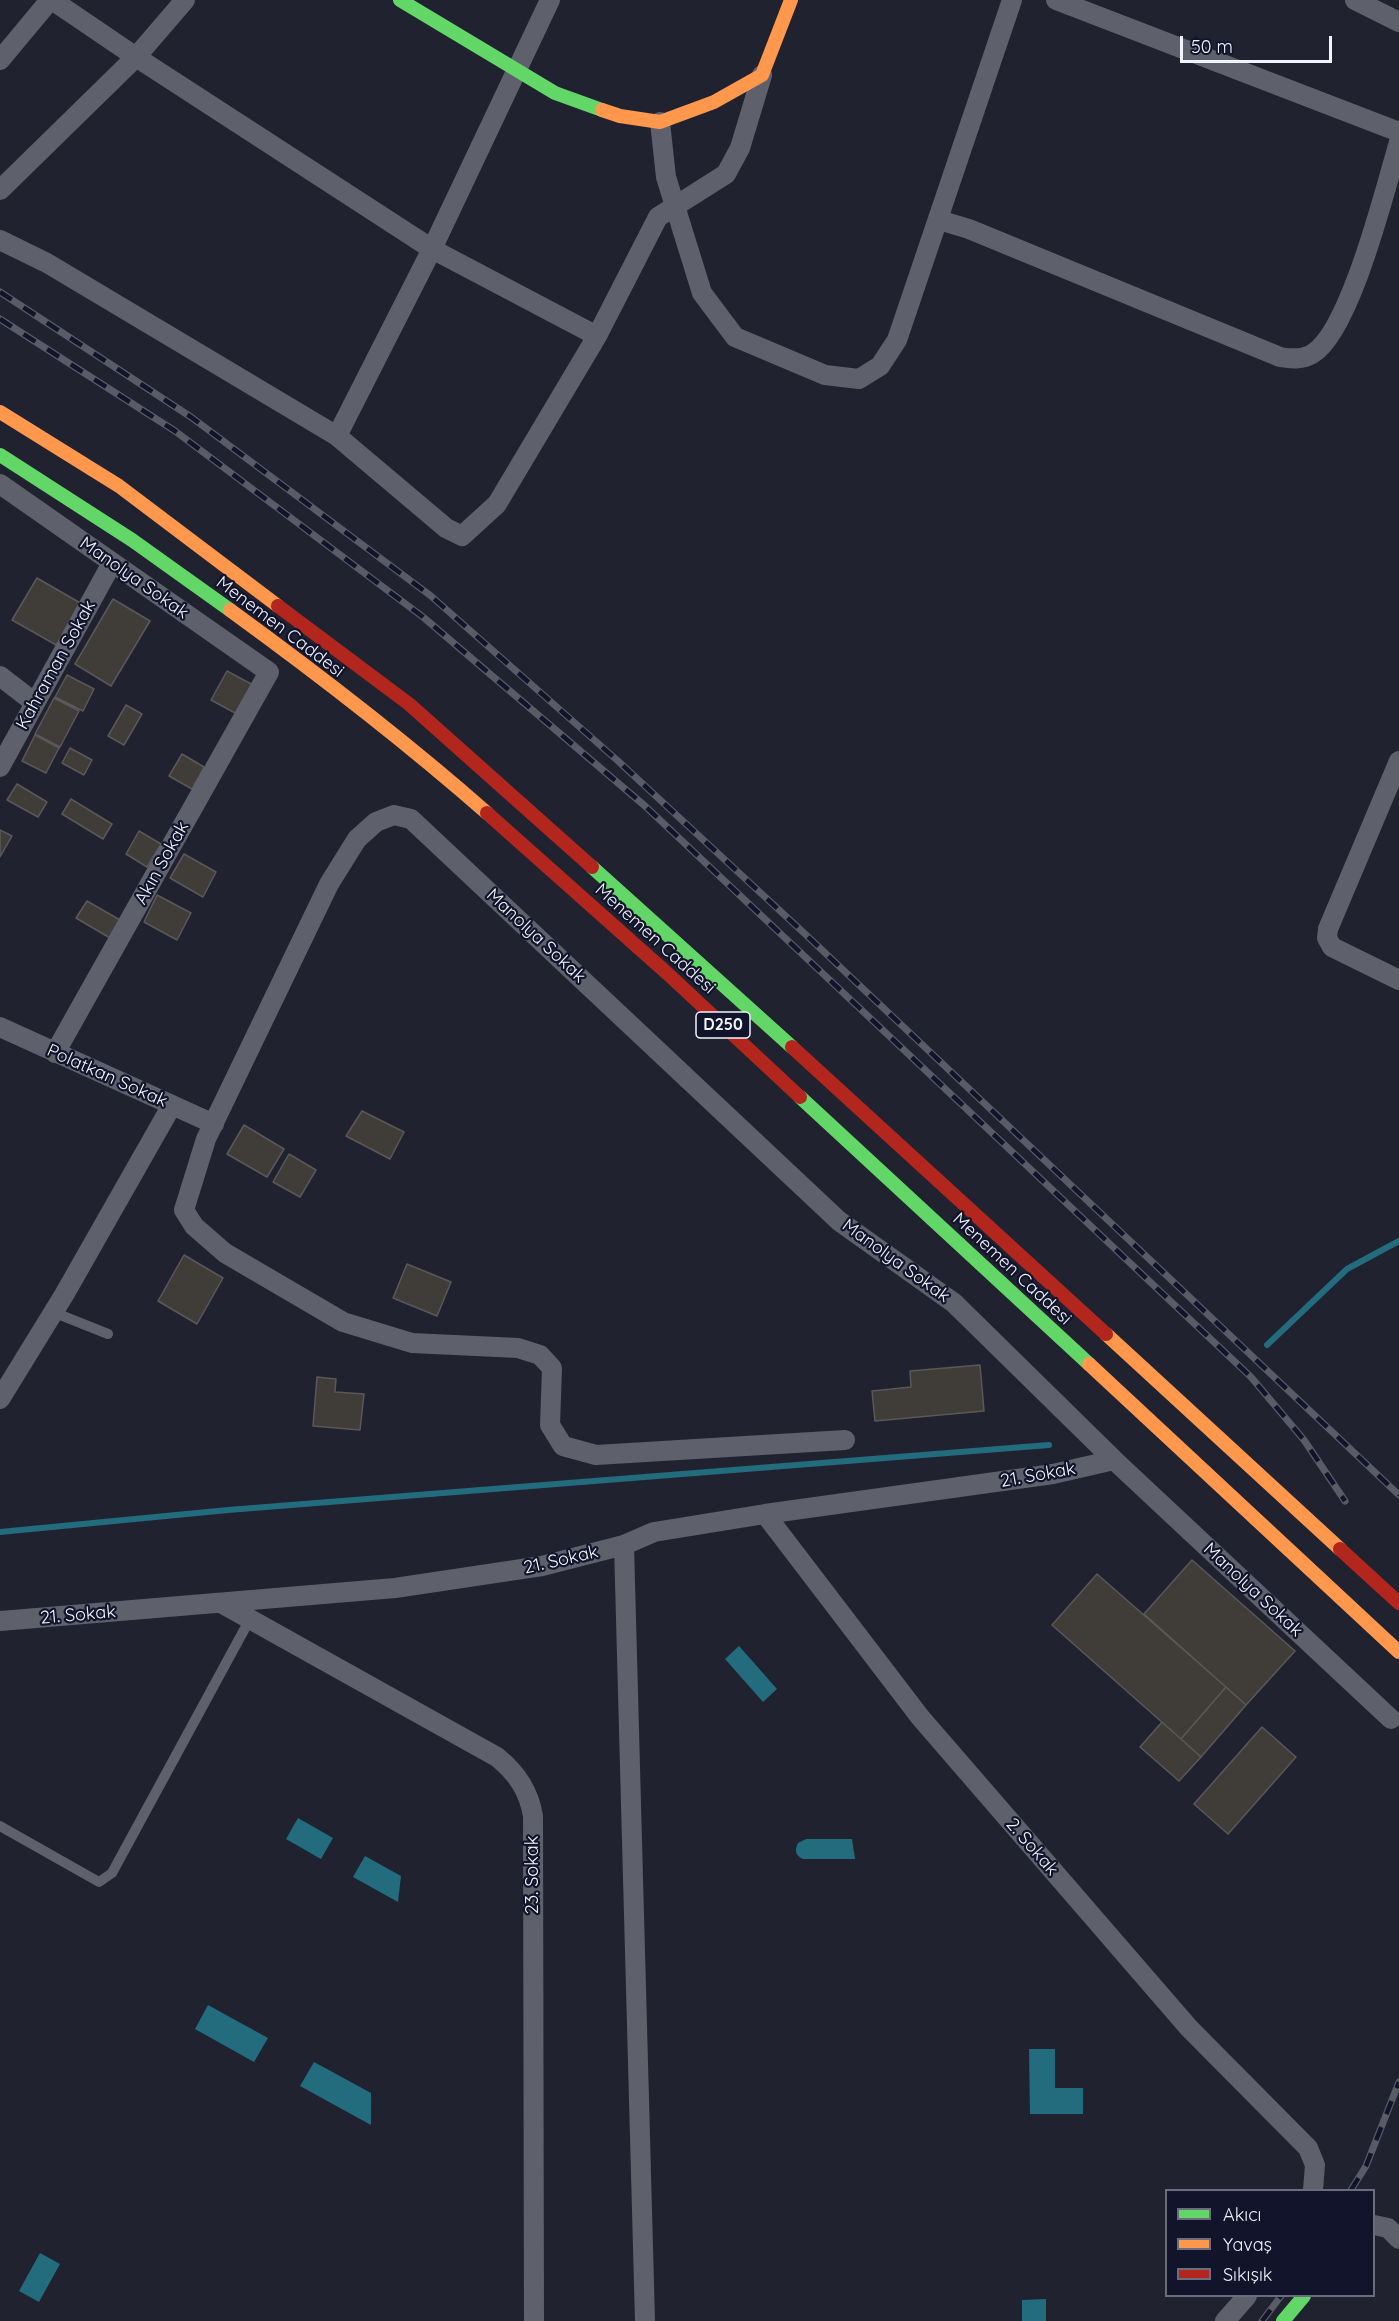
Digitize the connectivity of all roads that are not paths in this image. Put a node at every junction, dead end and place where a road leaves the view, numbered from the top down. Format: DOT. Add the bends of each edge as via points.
graph roads {
  1 [pos="51,0"];
  2 [pos="185,0"];
  3 [pos="400,0"];
  4 [pos="550,0"];
  5 [pos="791,0"];
  6 [pos="1012,0"];
  7 [pos="1056,0"];
  8 [pos="1355,0"];
  9 [pos="1399,22"];
  10 [pos="136,57"];
  11 [pos="0,60"];
  12 [pos="516,70"];
  13 [pos="762,75"];
  14 [pos="660,123"];
  15 [pos="1399,132"];
  16 [pos="1399,142"];
  17 [pos="0,190"];
  18 [pos="674,207"];
  19 [pos="939,220"];
  20 [pos="0,240"];
  21 [pos="432,249"];
  22 [pos="597,336"];
  23 [pos="0,412"];
  24 [pos="337,436"];
  25 [pos="0,455"];
  26 [pos="0,484"];
  27 [pos="112,563"];
  28 [pos="269,672"];
  29 [pos="0,676"];
  30 [pos="35,703"];
  31 [pos="1399,761"];
  32 [pos="0,767"];
  33 [pos="1399,980"];
  34 [pos="0,1027"];
  35 [pos="55,1053"];
  36 [pos="172,1105"];
  37 [pos="214,1124"];
  38 [pos="53,1312"];
  39 [pos="108,1334"];
  40 [pos="0,1400"];
  41 [pos="845,1440"];
  42 [pos="1114,1460"];
  43 [pos="765,1514"];
  44 [pos="624,1545"];
  45 [pos="221,1603"];
  46 [pos="1399,1603"];
  47 [pos="250,1619"];
  48 [pos="0,1621"];
  49 [pos="1399,1652"];
  50 [pos="1391,1719"];
  51 [pos="0,1826"];
  52 [pos="1314,2189"];
  53 [pos="1375,2225"];
  54 [pos="1399,2239"];
  55 [pos="1245,2297"];
  56 [pos="1302,2297"];
  57 [pos="534,2321"];
  58 [pos="645,2321"];
  59 [pos="1226,2321"];
  60 [pos="1283,2321"];
  1 -- 10 [label="street"];
  1 -- 11 [label="street"];
  2 -- 10 [label="street"];
  3 -- 12 [label="main road"];
  4 -- 12 [label="street"];
  5 -- 13 [label="main road"];
  6 -- 19 [label="street"];
  7 -- 15 [label="street"];
  8 -- 9 [label="street"];
  10 -- 17 [label="street"];
  10 -- 21 [label="street"];
  12 -- 14 [label="main road" via="555,93 620,116"];
  12 -- 21 [label="street"];
  13 -- 14 [label="main road" via="714,102"];
  13 -- 18 [label="street" via="740,148 726,174"];
  14 -- 18 [label="street"];
  16 -- 19 [label="street" via="1354,290 1322,344 1313,354 1301,358 1280,357"];
  18 -- 19 [label="street" via="702,293 735,337 825,375 859,379 880,366 897,340"];
  18 -- 22 [label="street" via="658,217"];
  20 -- 24 [label="street" via="47,263"];
  21 -- 22 [label="street"];
  21 -- 24 [label="street"];
  22 -- 24 [label="street" via="497,504 462,536 446,528"];
  23 -- 46 [label="main road, Menemen Caddesi / D250" via="119,486 409,704 831,1081"];
  25 -- 49 [label="main road, Menemen Caddesi / D250" via="132,540 282,648 436,768 676,982"];
  26 -- 27 [label="street, Manolya Sokak"];
  27 -- 28 [label="street, Manolya Sokak"];
  27 -- 30 [label="street, Kahraman Sokak"];
  28 -- 35 [label="street, Akın Sokak"];
  29 -- 30 [label="street"];
  30 -- 32 [label="street, Kahraman Sokak"];
  31 -- 33 [label="street" via="1327,938 1332,948"];
  34 -- 35 [label="street, Polatkan Sokak"];
  35 -- 36 [label="street, Polatkan Sokak"];
  36 -- 37 [label="street, Polatkan Sokak"];
  36 -- 38 [label="street"];
  37 -- 41 [label="street" via="184,1210 194,1226 225,1253 343,1322 412,1343 518,1348 540,1355 552,1368 550,1425 563,1446 596,1455"];
  37 -- 42 [label="street, Manolya Sokak" via="329,884 357,839 376,822 394,815 411,819 839,1221 954,1303"];
  38 -- 39 [label="lane"];
  38 -- 40 [label="street"];
  42 -- 43 [label="street, 21. Sokak" via="1053,1474"];
  42 -- 50 [label="street, Manolya Sokak"];
  43 -- 44 [label="street, 21. Sokak" via="654,1532"];
  43 -- 52 [label="street, 2. Sokak" via="920,1717 1189,2028 1308,2148 1315,2165"];
  44 -- 45 [label="street, 21. Sokak" via="542,1566 395,1588"];
  44 -- 58 [label="street"];
  45 -- 47 [label="street, 23. Sokak"];
  45 -- 48 [label="street, 21. Sokak"];
  47 -- 51 [label="lane" via="112,1874 99,1882"];
  47 -- 57 [label="street, 23. Sokak" via="497,1757 528,1794 533,1816"];
  53 -- 54 [label="street" via="1388,2228"];
  55 -- 59 [label="street"];
  56 -- 60 [label="main road"];
}
